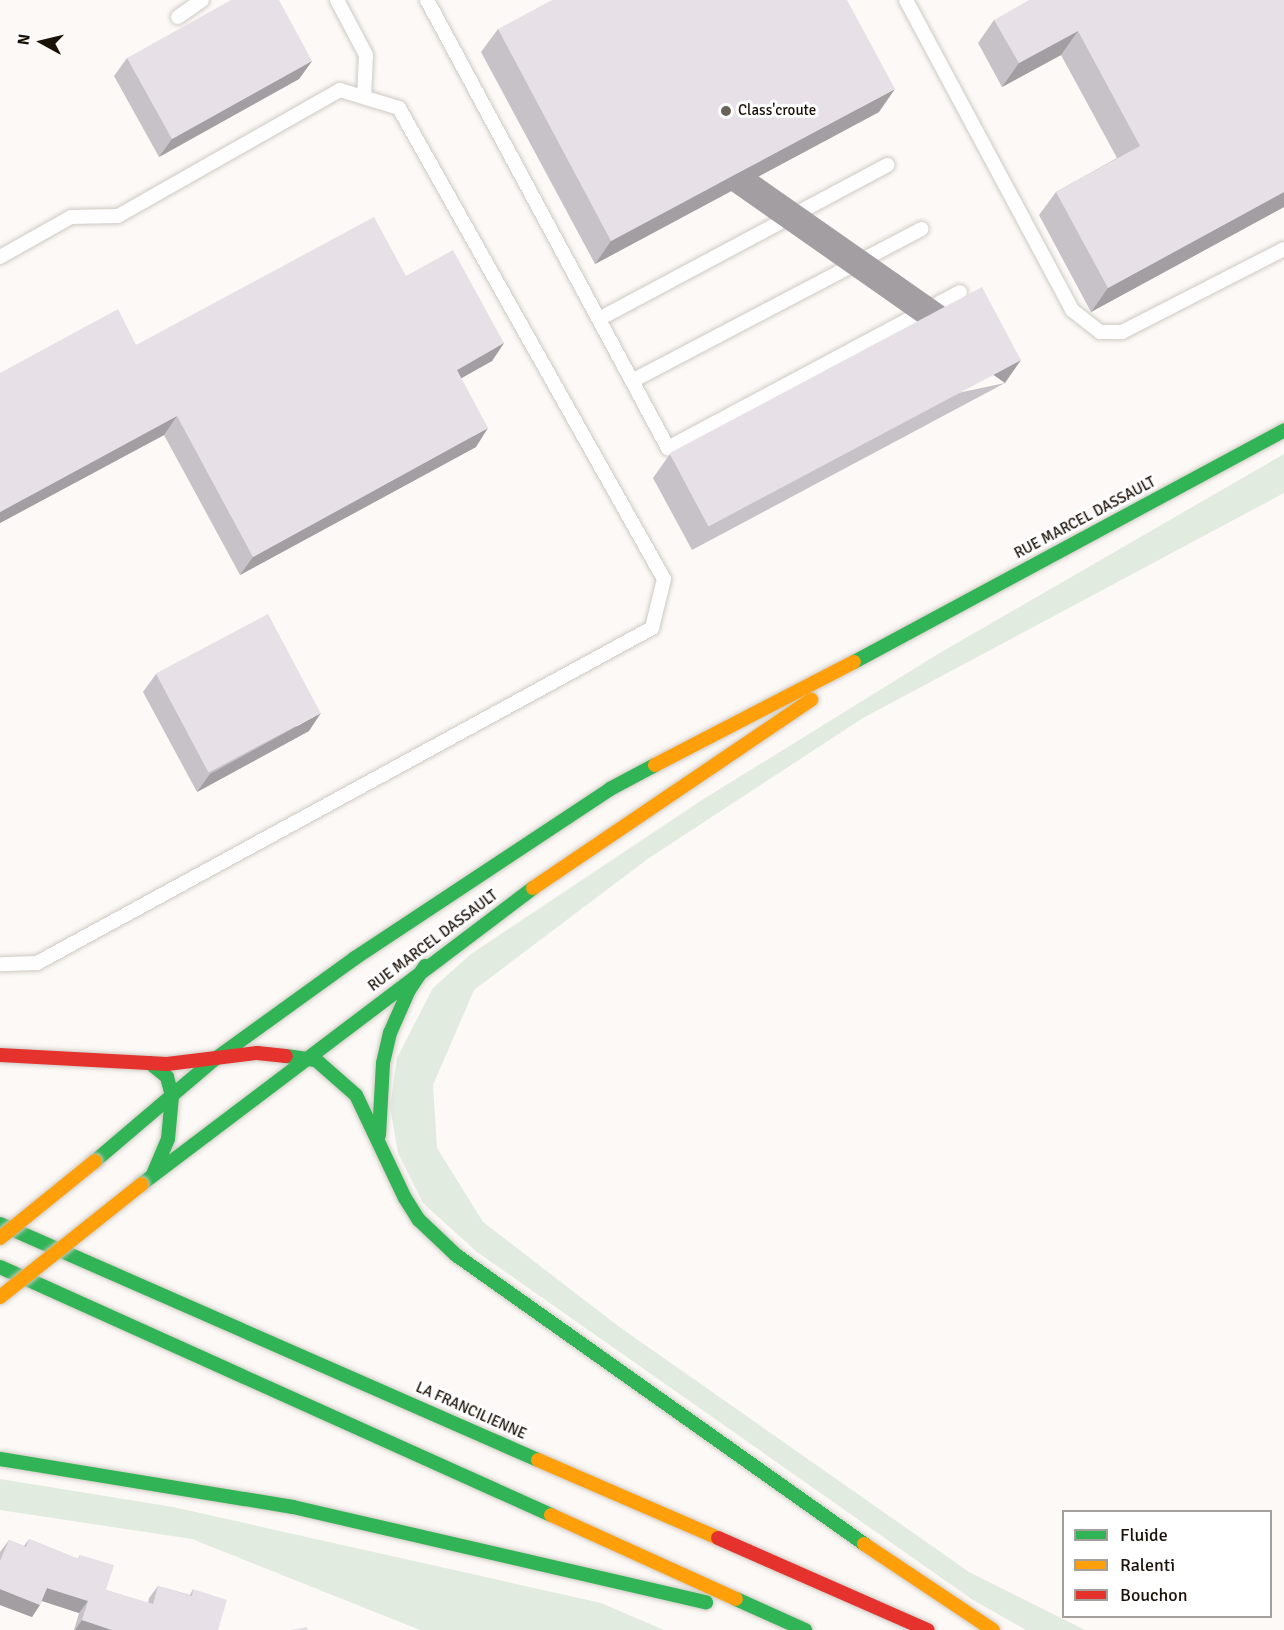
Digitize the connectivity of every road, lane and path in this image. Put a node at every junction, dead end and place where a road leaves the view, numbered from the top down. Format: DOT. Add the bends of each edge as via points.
graph roads {
  1 [pos="202,0"];
  2 [pos="337,0"];
  3 [pos="427,0"];
  4 [pos="906,0"];
  5 [pos="178,17"];
  6 [pos="364,97"];
  7 [pos="887,165"];
  8 [pos="922,229"];
  9 [pos="1284,249"];
  10 [pos="0,257"];
  11 [pos="960,292"];
  12 [pos="599,319"];
  13 [pos="633,381"];
  14 [pos="1284,430"];
  15 [pos="904,638"];
  16 [pos="0,964"];
  17 [pos="425,966"];
  18 [pos="0,1055"];
  19 [pos="308,1058"];
  20 [pos="215,1059"];
  21 [pos="150,1063"];
  22 [pos="172,1096"];
  23 [pos="379,1137"];
  24 [pos="147,1180"];
  25 [pos="0,1224"];
  26 [pos="0,1238"];
  27 [pos="0,1267"];
  28 [pos="0,1297"];
  29 [pos="0,1459"];
  30 [pos="781,1620"];
  31 [pos="805,1630"];
  32 [pos="928,1630"];
  33 [pos="993,1630"];
  1 -- 5 [label="lane"];
  2 -- 6 [label="lane" via="366,55"];
  3 -- 12 [label="lane"];
  4 -- 9 [label="lane" via="1072,310 1100,332 1122,332"];
  6 -- 10 [label="lane" via="340,90 117,216 70,217"];
  6 -- 16 [label="lane" via="399,108 664,579 652,628 38,963"];
  7 -- 12 [label="lane"];
  8 -- 13 [label="lane"];
  11 -- 13 [label="lane" via="668,448"];
  12 -- 13 [label="lane"];
  14 -- 15 [label="main road, RUE MARCEL DASSAULT"];
  15 -- 17 [label="main road, RUE MARCEL DASSAULT"];
  15 -- 20 [label="main road, RUE MARCEL DASSAULT" via="760,707 610,789 364,952"];
  17 -- 19 [label="main road, RUE MARCEL DASSAULT"];
  17 -- 23 [label="main road" via="409,990 390,1033 383,1063"];
  18 -- 21 [label="main road"];
  19 -- 20 [label="main road" via="257,1053"];
  19 -- 23 [label="main road" via="346,1083"];
  19 -- 24 [label="main road, RUE MARCEL DASSAULT"];
  20 -- 21 [label="main road"];
  20 -- 22 [label="main road, RUE MARCEL DASSAULT"];
  21 -- 22 [label="main road" via="167,1077"];
  22 -- 24 [label="main road" via="168,1138"];
  22 -- 26 [label="main road, RUE MARCEL DASSAULT, bridge"];
  23 -- 33 [label="main road" via="391,1170 419,1220 456,1255 852,1536"];
  24 -- 28 [label="main road, RUE MARCEL DASSAULT, bridge"];
  25 -- 32 [label="main road, LA FRANCILIENNE"];
  27 -- 30 [label="main road"];
  29 -- 30 [label="main road" via="293,1507"];
  30 -- 31 [label="main road"];
}
